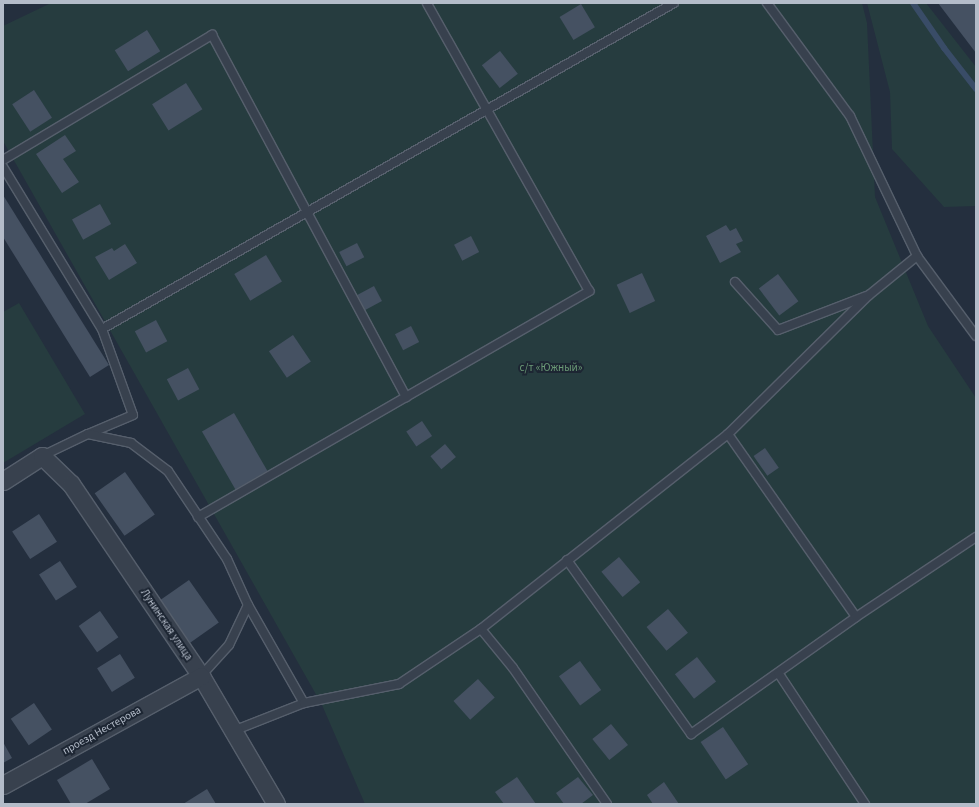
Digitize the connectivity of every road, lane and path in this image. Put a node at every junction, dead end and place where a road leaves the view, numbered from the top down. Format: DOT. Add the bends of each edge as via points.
graph roads {
  1 [pos="427,3"];
  2 [pos="674,3"];
  3 [pos="767,3"];
  4 [pos="488,108"];
  5 [pos="3,160"];
  6 [pos="3,167"];
  7 [pos="308,212"];
  8 [pos="917,256"];
  9 [pos="735,282"];
  10 [pos="869,295"];
  11 [pos="102,329"];
  12 [pos="976,336"];
  13 [pos="406,397"];
  14 [pos="88,434"];
  15 [pos="728,434"];
  16 [pos="42,456"];
  17 [pos="3,481"];
  18 [pos="198,517"];
  19 [pos="976,537"];
  20 [pos="567,560"];
  21 [pos="248,605"];
  22 [pos="856,617"];
  23 [pos="481,629"];
  24 [pos="779,674"];
  25 [pos="201,676"];
  26 [pos="304,703"];
  27 [pos="233,731"];
  28 [pos="3,785"];
  29 [pos="276,804"];
  30 [pos="607,804"];
  31 [pos="865,804"];
  1 -- 4 [label="lane"];
  2 -- 4 [label="lane"];
  3 -- 8 [label="lane" via="850,116"];
  4 -- 7 [label="lane"];
  4 -- 13 [label="lane" via="589,291"];
  5 -- 7 [label="lane" via="212,35"];
  6 -- 11 [label="lane"];
  7 -- 11 [label="lane"];
  7 -- 13 [label="lane"];
  8 -- 10 [label="lane"];
  8 -- 12 [label="lane"];
  9 -- 10 [label="lane" via="778,330"];
  10 -- 15 [label="lane"];
  11 -- 14 [label="lane" via="133,415"];
  13 -- 18 [label="lane"];
  14 -- 16 [label="lane"];
  14 -- 18 [label="lane" via="131,443 168,471"];
  15 -- 20 [label="lane"];
  15 -- 22 [label="lane"];
  16 -- 17 [label="street"];
  16 -- 25 [label="street, Лунинская улица" via="71,484"];
  18 -- 21 [label="lane" via="227,559"];
  19 -- 22 [label="lane"];
  20 -- 23 [label="lane"];
  20 -- 24 [label="lane" via="691,734"];
  21 -- 25 [label="lane" via="229,644"];
  21 -- 26 [label="lane"];
  22 -- 24 [label="lane"];
  23 -- 26 [label="lane" via="399,684"];
  23 -- 30 [label="lane" via="513,668"];
  24 -- 31 [label="lane"];
  25 -- 27 [label="street, Лунинская улица"];
  25 -- 28 [label="street, проезд Нестерова"];
  26 -- 27 [label="lane"];
  27 -- 29 [label="street, Лунинская улица"];
}
